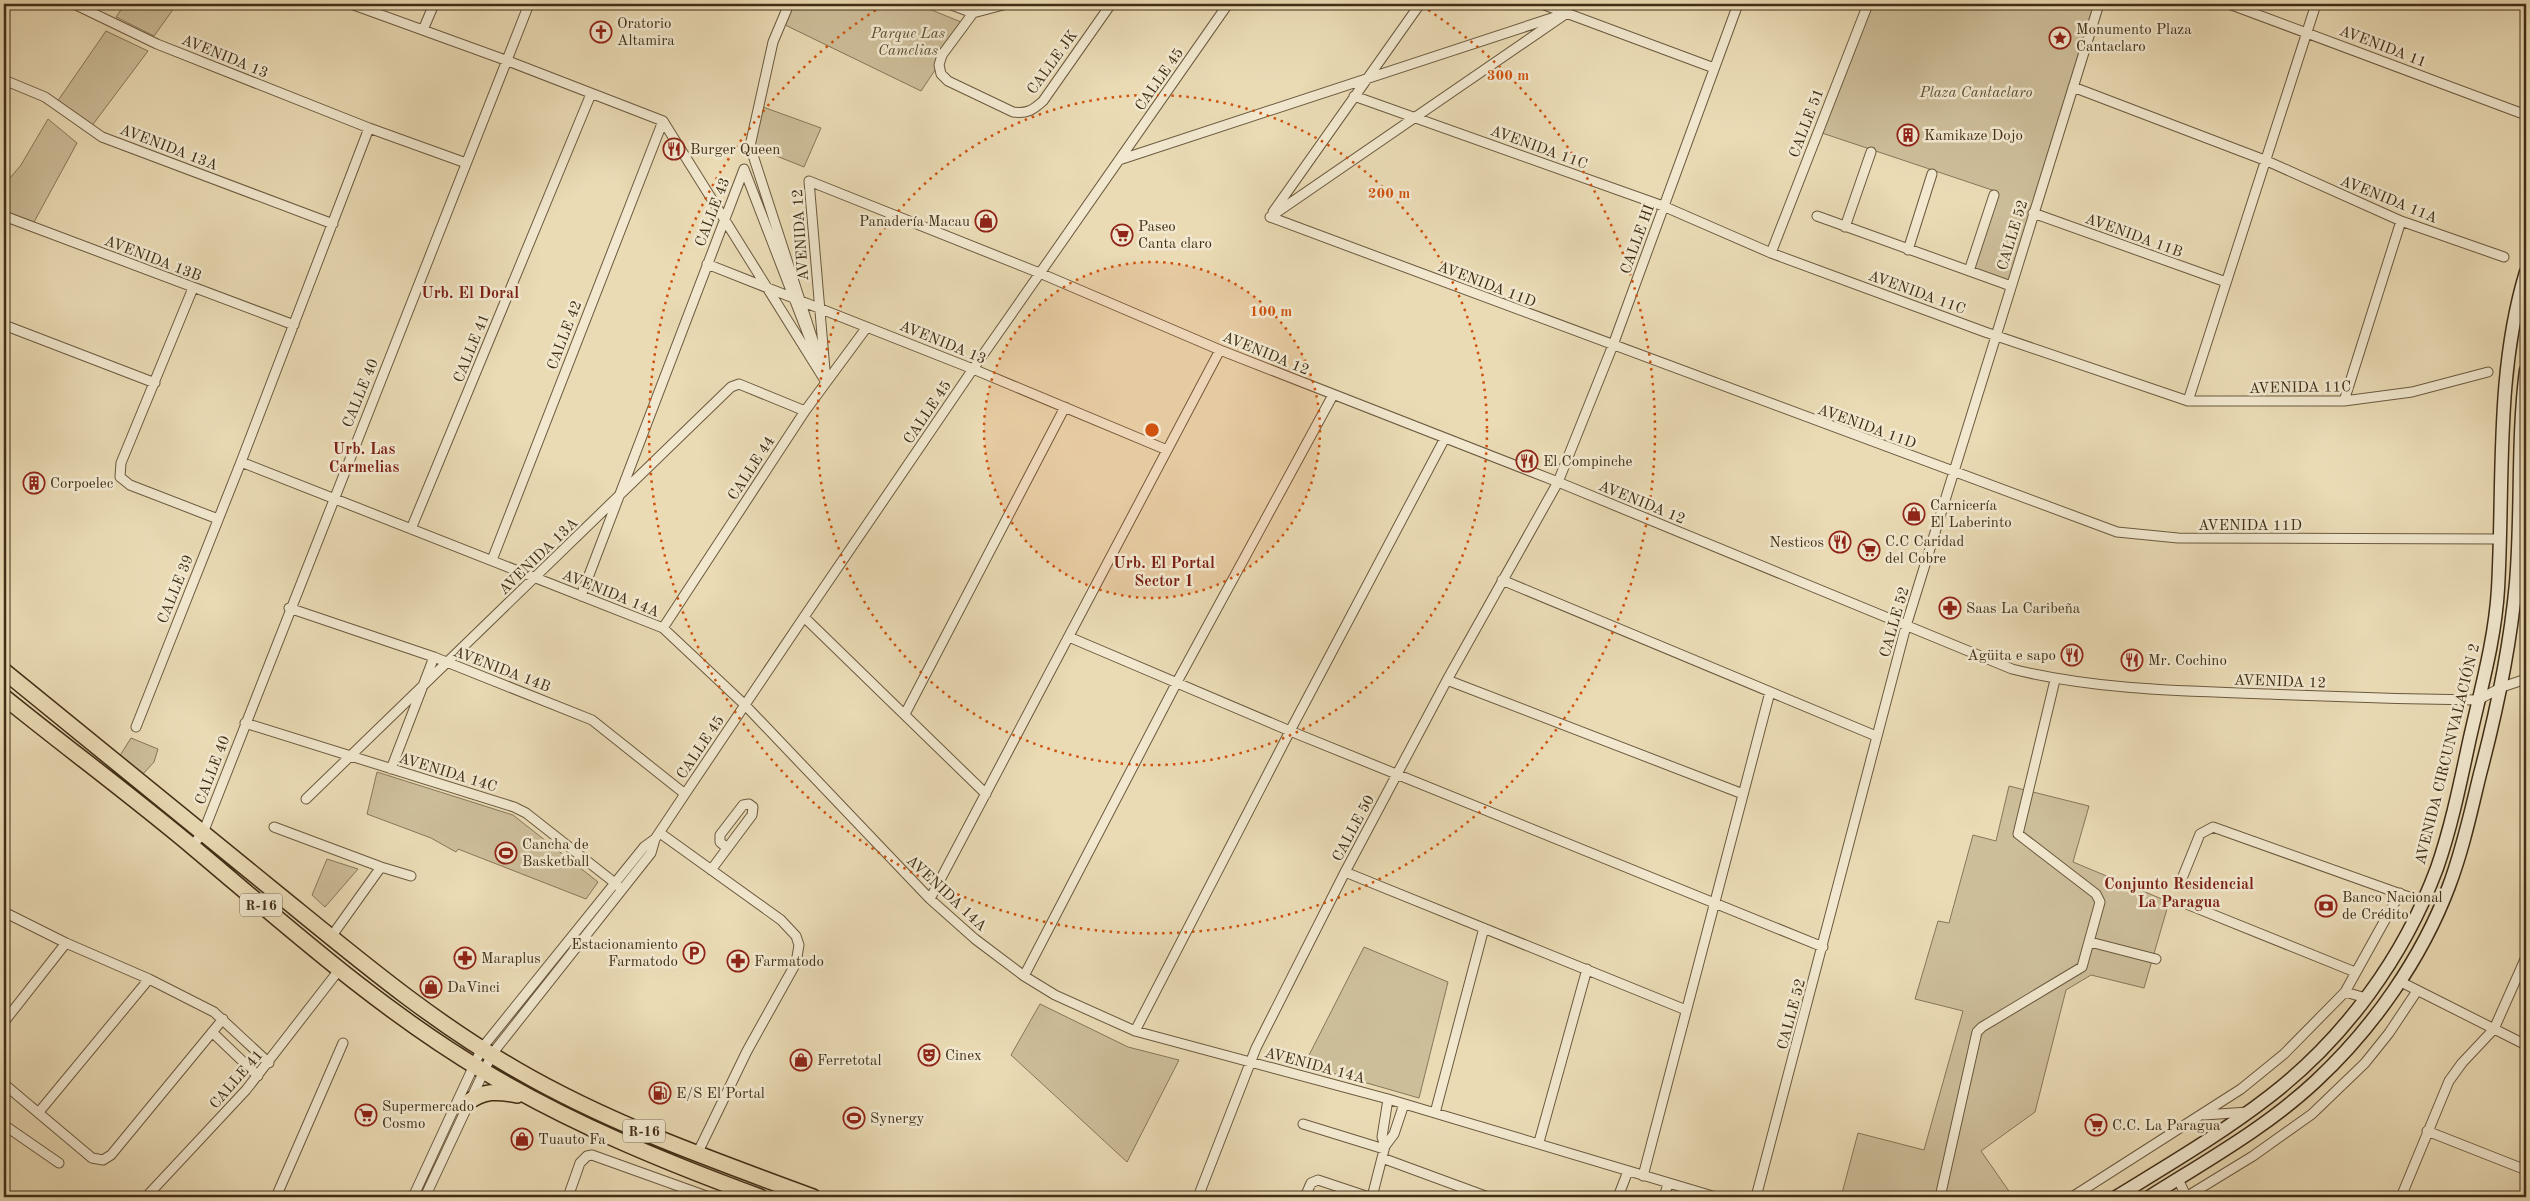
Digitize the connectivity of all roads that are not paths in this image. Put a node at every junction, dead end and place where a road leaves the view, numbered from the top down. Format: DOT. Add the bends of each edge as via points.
graph roads {
  1 [pos="74,4"];
  2 [pos="351,4"];
  3 [pos="434,4"];
  4 [pos="529,4"];
  5 [pos="789,4"];
  6 [pos="949,4"];
  7 [pos="1007,4"];
  8 [pos="1111,4"];
  9 [pos="1228,4"];
  10 [pos="1420,4"];
  11 [pos="1542,4"];
  12 [pos="1738,4"];
  13 [pos="1868,4"];
  14 [pos="2098,4"];
  15 [pos="2229,4"];
  16 [pos="2316,4"];
  17 [pos="974,13"];
  18 [pos="1567,13"];
  19 [pos="423,30"];
  20 [pos="2308,32"];
  21 [pos="508,61"];
  22 [pos="1714,68"];
  23 [pos="4,80"];
  24 [pos="2073,87"];
  25 [pos="591,94"];
  26 [pos="1354,96"];
  27 [pos="2526,115"];
  28 [pos="663,121"];
  29 [pos="369,128"];
  30 [pos="1871,152"];
  31 [pos="1119,160"];
  32 [pos="2267,161"];
  33 [pos="466,163"];
  34 [pos="1932,174"];
  35 [pos="1994,195"];
  36 [pos="1664,206"];
  37 [pos="2033,213"];
  38 [pos="4,216"];
  39 [pos="1817,216"];
  40 [pos="1270,217"];
  41 [pos="2401,221"];
  42 [pos="333,224"];
  43 [pos="1845,227"];
  44 [pos="1908,250"];
  45 [pos="1771,252"];
  46 [pos="2504,257"];
  47 [pos="707,264"];
  48 [pos="1970,271"];
  49 [pos="2526,272"];
  50 [pos="1042,274"];
  51 [pos="2226,282"];
  52 [pos="2011,286"];
  53 [pos="193,288"];
  54 [pos="4,324"];
  55 [pos="294,325"];
  56 [pos="867,327"];
  57 [pos="1995,335"];
  58 [pos="1613,345"];
  59 [pos="1220,350"];
  60 [pos="974,369"];
  61 [pos="2526,370"];
  62 [pos="2488,372"];
  63 [pos="826,382"];
  64 [pos="155,383"];
  65 [pos="1333,395"];
  66 [pos="2344,401"];
  67 [pos="2188,402"];
  68 [pos="1065,407"];
  69 [pos="805,411"];
  70 [pos="2524,422"];
  71 [pos="1445,438"];
  72 [pos="1167,450"];
  73 [pos="241,462"];
  74 [pos="1954,473"];
  75 [pos="1558,482"];
  76 [pos="334,497"];
  77 [pos="2523,510"];
  78 [pos="218,519"];
  79 [pos="411,529"];
  80 [pos="2499,539"];
  81 [pos="492,560"];
  82 [pos="1502,580"];
  83 [pos="581,596"];
  84 [pos="290,608"];
  85 [pos="804,616"];
  86 [pos="1906,626"];
  87 [pos="663,628"];
  88 [pos="1069,637"];
  89 [pos="434,657"];
  90 [pos="4,671"];
  91 [pos="2526,679"];
  92 [pos="1447,680"];
  93 [pos="2055,680"];
  94 [pos="1177,682"];
  95 [pos="2502,687"];
  96 [pos="1770,692"];
  97 [pos="2478,700"];
  98 [pos="6,702"];
  99 [pos="745,705"];
  100 [pos="905,714"];
  101 [pos="245,723"];
  102 [pos="136,727"];
  103 [pos="1290,731"];
  104 [pos="1876,736"];
  105 [pos="391,769"];
  106 [pos="1398,774"];
  107 [pos="685,794"];
  108 [pos="986,794"];
  109 [pos="1743,794"];
  110 [pos="306,799"];
  111 [pos="274,827"];
  112 [pos="203,833"];
  113 [pos="658,836"];
  114 [pos="192,846"];
  115 [pos="726,848"];
  116 [pos="381,867"];
  117 [pos="711,870"];
  118 [pos="1345,872"];
  119 [pos="411,876"];
  120 [pos="2183,876"];
  121 [pos="619,886"];
  122 [pos="2400,893"];
  123 [pos="930,899"];
  124 [pos="2423,902"];
  125 [pos="2184,903"];
  126 [pos="1715,905"];
  127 [pos="4,912"];
  128 [pos="1484,928"];
  129 [pos="331,937"];
  130 [pos="2090,942"];
  131 [pos="66,943"];
  132 [pos="1823,947"];
  133 [pos="2526,957"];
  134 [pos="2156,959"];
  135 [pos="1588,968"];
  136 [pos="339,970"];
  137 [pos="2355,972"];
  138 [pos="1024,976"];
  139 [pos="149,979"];
  140 [pos="2399,981"];
  141 [pos="2417,991"];
  142 [pos="2345,992"];
  143 [pos="2366,998"];
  144 [pos="1686,1010"];
  145 [pos="223,1019"];
  146 [pos="4,1022"];
  147 [pos="2494,1029"];
  148 [pos="1136,1031"];
  149 [pos="212,1032"];
  150 [pos="343,1044"];
  151 [pos="2526,1045"];
  152 [pos="487,1051"];
  153 [pos="1249,1062"];
  154 [pos="269,1063"];
  155 [pos="478,1067"];
  156 [pos="258,1076"];
  157 [pos="4,1084"];
  158 [pos="529,1097"];
  159 [pos="1388,1099"];
  160 [pos="467,1103"];
  161 [pos="1404,1104"];
  162 [pos="39,1112"];
  163 [pos="2248,1112"];
  164 [pos="1435,1113"];
  165 [pos="2202,1115"];
  166 [pos="1303,1124"];
  167 [pos="4,1125"];
  168 [pos="2427,1131"];
  169 [pos="1539,1142"];
  170 [pos="1384,1151"];
  171 [pos="697,1154"];
  172 [pos="59,1163"];
  173 [pos="2526,1170"];
  174 [pos="1628,1171"];
  175 [pos="1644,1176"];
  176 [pos="2178,1179"];
  177 [pos="1668,1184"];
  178 [pos="146,1197"];
  179 [pos="276,1197"];
  180 [pos="412,1197"];
  181 [pos="425,1197"];
  182 [pos="568,1197"];
  183 [pos="709,1197"];
  184 [pos="760,1197"];
  185 [pos="813,1197"];
  186 [pos="1198,1197"];
  187 [pos="1305,1197"];
  188 [pos="1370,1197"];
  189 [pos="1488,1197"];
  190 [pos="1618,1197"];
  191 [pos="1664,1197"];
  192 [pos="1716,1197"];
  193 [pos="1756,1197"];
  194 [pos="1940,1197"];
  195 [pos="2072,1197"];
  196 [pos="2116,1197"];
  197 [pos="2150,1197"];
  198 [pos="2186,1197"];
  199 [pos="2401,1197"];
  1 -- 29 [label="street, AVENIDA 13" via="157,44"];
  2 -- 19 [label="street"];
  3 -- 19 [label="street"];
  4 -- 21 [label="street, CALLE 40"];
  5 -- 63 [label="street" via="773,42 750,146"];
  6 -- 17 [label="street"];
  7 -- 17 [label="street"];
  8 -- 17 [label="street, CALLE JK" via="1043,101 1024,114 1013,112 948,81 941,74 942,55"];
  9 -- 31 [label="street, CALLE 45"];
  10 -- 26 [label="street"];
  11 -- 18 [label="street"];
  12 -- 22 [label="street, CALLE HI"];
  13 -- 45 [label="street, CALLE 51"];
  14 -- 24 [label="street, CALLE 52"];
  15 -- 20 [label="street, AVENIDA 11"];
  16 -- 20 [label="street"];
  18 -- 22 [label="street"];
  18 -- 31 [label="street"];
  18 -- 40 [label="street"];
  19 -- 21 [label="street"];
  20 -- 27 [label="street, AVENIDA 11"];
  20 -- 32 [label="street"];
  21 -- 25 [label="street"];
  21 -- 33 [label="street, CALLE 40"];
  22 -- 36 [label="street, CALLE HI"];
  23 -- 42 [label="street, AVENIDA 13A" via="45,97 102,137"];
  24 -- 32 [label="street, AVENIDA 11A"];
  24 -- 37 [label="street, CALLE 52"];
  25 -- 28 [label="street"];
  25 -- 79 [label="street, CALLE 41"];
  26 -- 36 [label="street, AVENIDA 11C"];
  26 -- 40 [label="street"];
  28 -- 63 [label="street"];
  28 -- 81 [label="street, CALLE 42"];
  29 -- 33 [label="street, AVENIDA 13"];
  29 -- 42 [label="street, CALLE 39"];
  30 -- 43 [label="street"];
  31 -- 50 [label="street, CALLE 45"];
  32 -- 41 [label="street, AVENIDA 11A"];
  32 -- 51 [label="street"];
  33 -- 76 [label="street, CALLE 40"];
  34 -- 44 [label="street"];
  35 -- 48 [label="street"];
  36 -- 45 [label="street, AVENIDA 11C"];
  36 -- 58 [label="street, CALLE HI"];
  37 -- 51 [label="street, AVENIDA 11B"];
  37 -- 52 [label="street, CALLE 52"];
  38 -- 53 [label="street, AVENIDA 13B"];
  39 -- 43 [label="street"];
  40 -- 58 [label="street, AVENIDA 11D"];
  41 -- 46 [label="street, AVENIDA 11A"];
  41 -- 66 [label="street"];
  42 -- 55 [label="street, CALLE 39"];
  43 -- 44 [label="street"];
  44 -- 48 [label="street"];
  45 -- 57 [label="street, AVENIDA 11C"];
  47 -- 56 [label="street, AVENIDA 13"];
  47 -- 63 [label="street, CALLE 43" via="744,169"];
  47 -- 83 [label="street, CALLE 43"];
  48 -- 52 [label="street"];
  49 -- 80 [label="main road, AVENIDA CIRCUNVALACIÓN 2" via="2510,338 2505,384"];
  50 -- 59 [label="street, AVENIDA 12"];
  50 -- 60 [label="street, CALLE 45"];
  50 -- 63 [label="street, AVENIDA 12" via="809,181"];
  51 -- 67 [label="street"];
  52 -- 57 [label="street, CALLE 52"];
  53 -- 55 [label="street, AVENIDA 13B"];
  53 -- 64 [label="street"];
  54 -- 64 [label="street"];
  55 -- 73 [label="street, CALLE 39"];
  56 -- 60 [label="street, AVENIDA 13"];
  56 -- 63 [label="street, CALLE 44"];
  57 -- 67 [label="street, AVENIDA 11C"];
  57 -- 74 [label="street, CALLE 52"];
  58 -- 74 [label="street, AVENIDA 11D"];
  58 -- 75 [label="street, CALLE HI"];
  59 -- 65 [label="street, AVENIDA 12"];
  59 -- 72 [label="street"];
  60 -- 68 [label="street, AVENIDA 13"];
  60 -- 85 [label="street, CALLE 45"];
  61 -- 70 [label="main road"];
  62 -- 66 [label="street, AVENIDA 11C" via="2412,392"];
  63 -- 69 [label="street, CALLE 44"];
  64 -- 78 [label="street" via="121,463 120,477 130,485"];
  65 -- 71 [label="street, AVENIDA 12"];
  65 -- 94 [label="street"];
  66 -- 67 [label="street, AVENIDA 11C"];
  68 -- 72 [label="street, AVENIDA 13"];
  68 -- 100 [label="street"];
  69 -- 87 [label="street, CALLE 44"];
  69 -- 110 [label="street, AVENIDA 13A" via="739,384 731,387"];
  70 -- 77 [label="main road"];
  71 -- 75 [label="street, AVENIDA 12"];
  71 -- 103 [label="street"];
  72 -- 88 [label="street"];
  73 -- 76 [label="street, AVENIDA 14A"];
  73 -- 78 [label="street, CALLE 39"];
  74 -- 80 [label="street, AVENIDA 11D" via="2100,527 2141,536"];
  74 -- 86 [label="street, CALLE 52"];
  75 -- 82 [label="street, CALLE 50"];
  75 -- 86 [label="street, AVENIDA 12"];
  76 -- 79 [label="street, AVENIDA 14A"];
  76 -- 84 [label="street, CALLE 40"];
  77 -- 95 [label="main road"];
  78 -- 102 [label="street, CALLE 39"];
  79 -- 81 [label="street, AVENIDA 14A"];
  80 -- 97 [label="main road, AVENIDA CIRCUNVALACIÓN 2" via="2494,624"];
  81 -- 83 [label="street, AVENIDA 14A"];
  82 -- 92 [label="street, CALLE 50"];
  82 -- 96 [label="street"];
  83 -- 87 [label="street, AVENIDA 14A"];
  84 -- 89 [label="street, AVENIDA 14B"];
  84 -- 101 [label="street, CALLE 40"];
  85 -- 99 [label="street, CALLE 45"];
  85 -- 100 [label="street"];
  86 -- 93 [label="street, AVENIDA 12" via="2012,669"];
  86 -- 104 [label="street, CALLE 52"];
  87 -- 99 [label="street, AVENIDA 14A"];
  88 -- 94 [label="street"];
  88 -- 108 [label="street"];
  89 -- 105 [label="street"];
  89 -- 107 [label="street, AVENIDA 14B" via="592,720"];
  90 -- 112 [label="main road, R-16"];
  91 -- 95 [label="street, AVENIDA 12"];
  92 -- 106 [label="street, CALLE 50"];
  92 -- 109 [label="street"];
  93 -- 97 [label="street, AVENIDA 12" via="2301,697"];
  93 -- 130 [label="street" via="2018,834 2100,897"];
  94 -- 103 [label="street"];
  94 -- 138 [label="street"];
  95 -- 97 [label="street, AVENIDA 12"];
  95 -- 140 [label="main road" via="2465,837 2449,886 2434,922"];
  96 -- 104 [label="street"];
  96 -- 109 [label="street"];
  97 -- 124 [label="main road, AVENIDA CIRCUNVALACIÓN 2" via="2446,837"];
  98 -- 114 [label="main road, R-16"];
  99 -- 107 [label="street, CALLE 45"];
  99 -- 123 [label="street, AVENIDA 14A"];
  100 -- 108 [label="street"];
  101 -- 105 [label="street, AVENIDA 14C"];
  101 -- 112 [label="street, CALLE 40"];
  103 -- 106 [label="street"];
  103 -- 148 [label="street"];
  104 -- 132 [label="street, CALLE 52"];
  105 -- 121 [label="street, AVENIDA 14C" via="526,813"];
  106 -- 118 [label="street, CALLE 50"];
  106 -- 126 [label="street"];
  107 -- 113 [label="street, CALLE 45"];
  108 -- 123 [label="street"];
  109 -- 126 [label="street"];
  111 -- 116 [label="street"];
  112 -- 114 [label="street, CALLE 40"];
  112 -- 129 [label="main road, R-16"];
  113 -- 117 [label="street"];
  113 -- 121 [label="street, CALLE 45" via="644,847"];
  114 -- 136 [label="main road, R-16"];
  115 -- 115 [label="street" via="752,815 753,807 749,804 743,806 720,835 720,842"];
  115 -- 117 [label="street"];
  116 -- 119 [label="street"];
  116 -- 129 [label="street"];
  117 -- 171 [label="street" via="790,927 796,936 799,954 747,1050"];
  118 -- 128 [label="street"];
  118 -- 153 [label="street, CALLE 50"];
  120 -- 122 [label="street" via="2200,834 2213,827"];
  121 -- 152 [label="street, CALLE 45"];
  122 -- 124 [label="street"];
  122 -- 137 [label="street"];
  123 -- 138 [label="street, AVENIDA 14A"];
  124 -- 143 [label="main road, AVENIDA CIRCUNVALACIÓN 2" via="2391,961"];
  125 -- 137 [label="street"];
  126 -- 132 [label="street"];
  126 -- 144 [label="street"];
  127 -- 131 [label="street"];
  128 -- 135 [label="street"];
  128 -- 164 [label="street"];
  129 -- 152 [label="main road, R-16" via="416,1004"];
  130 -- 134 [label="street"];
  130 -- 194 [label="street" via="2080,969 1982,1026 1978,1032"];
  131 -- 139 [label="street"];
  131 -- 146 [label="street"];
  132 -- 193 [label="street, CALLE 52"];
  133 -- 147 [label="street"];
  135 -- 144 [label="street"];
  135 -- 169 [label="street"];
  136 -- 154 [label="street, CALLE 41"];
  136 -- 155 [label="main road, R-16"];
  137 -- 142 [label="street"];
  138 -- 148 [label="street, AVENIDA 14A" via="1080,1007"];
  139 -- 145 [label="street"];
  139 -- 162 [label="street"];
  140 -- 141 [label="street"];
  140 -- 176 [label="main road" via="2363,1029 2318,1080 2291,1103"];
  141 -- 147 [label="street"];
  141 -- 198 [label="street" via="2364,1063 2312,1114"];
  142 -- 143 [label="street"];
  142 -- 165 [label="street" via="2284,1054"];
  143 -- 163 [label="main road, AVENIDA CIRCUNVALACIÓN 2" via="2318,1054"];
  144 -- 175 [label="street"];
  145 -- 149 [label="street"];
  145 -- 154 [label="street"];
  147 -- 151 [label="street"];
  147 -- 168 [label="street" via="2449,1081"];
  148 -- 153 [label="street, AVENIDA 14A"];
  149 -- 156 [label="street"];
  149 -- 162 [label="street" via="111,1155 103,1160 92,1158"];
  150 -- 179 [label="street"];
  152 -- 155 [label="street, CALLE 45"];
  152 -- 171 [label="main road, R-16" via="518,1071 610,1117"];
  153 -- 159 [label="street, AVENIDA 14A"];
  153 -- 186 [label="street, CALLE 50"];
  154 -- 156 [label="street, CALLE 41"];
  155 -- 158 [label="main road, R-16"];
  155 -- 160 [label="street, CALLE 45"];
  155 -- 180 [label="street, CALLE 45"];
  156 -- 178 [label="street, CALLE 41"];
  157 -- 162 [label="street"];
  158 -- 160 [label="main road" via="495,1091 476,1096"];
  158 -- 184 [label="main road, R-16" via="663,1161"];
  159 -- 161 [label="street, AVENIDA 14A"];
  159 -- 170 [label="street" via="1382,1137"];
  160 -- 181 [label="street, CALLE 45"];
  161 -- 164 [label="street, AVENIDA 14A"];
  161 -- 170 [label="street" via="1394,1134"];
  163 -- 165 [label="street"];
  163 -- 196 [label="main road, AVENIDA CIRCUNVALACIÓN 2"];
  164 -- 169 [label="street, AVENIDA 14A"];
  165 -- 195 [label="street"];
  166 -- 170 [label="street"];
  167 -- 172 [label="street"];
  168 -- 173 [label="street"];
  168 -- 199 [label="street"];
  169 -- 174 [label="street, AVENIDA 14A"];
  170 -- 188 [label="street"];
  170 -- 189 [label="street"];
  171 -- 185 [label="main road, R-16"];
  174 -- 175 [label="street, AVENIDA 14A"];
  174 -- 190 [label="street"];
  175 -- 177 [label="street, AVENIDA 14A"];
  176 -- 197 [label="main road"];
  176 -- 198 [label="street"];
  177 -- 191 [label="street"];
  177 -- 192 [label="street, AVENIDA 14A"];
  182 -- 183 [label="street" via="580,1163 587,1156 599,1157"];
  187 -- 188 [label="street" via="1311,1183 1318,1180"];
}
